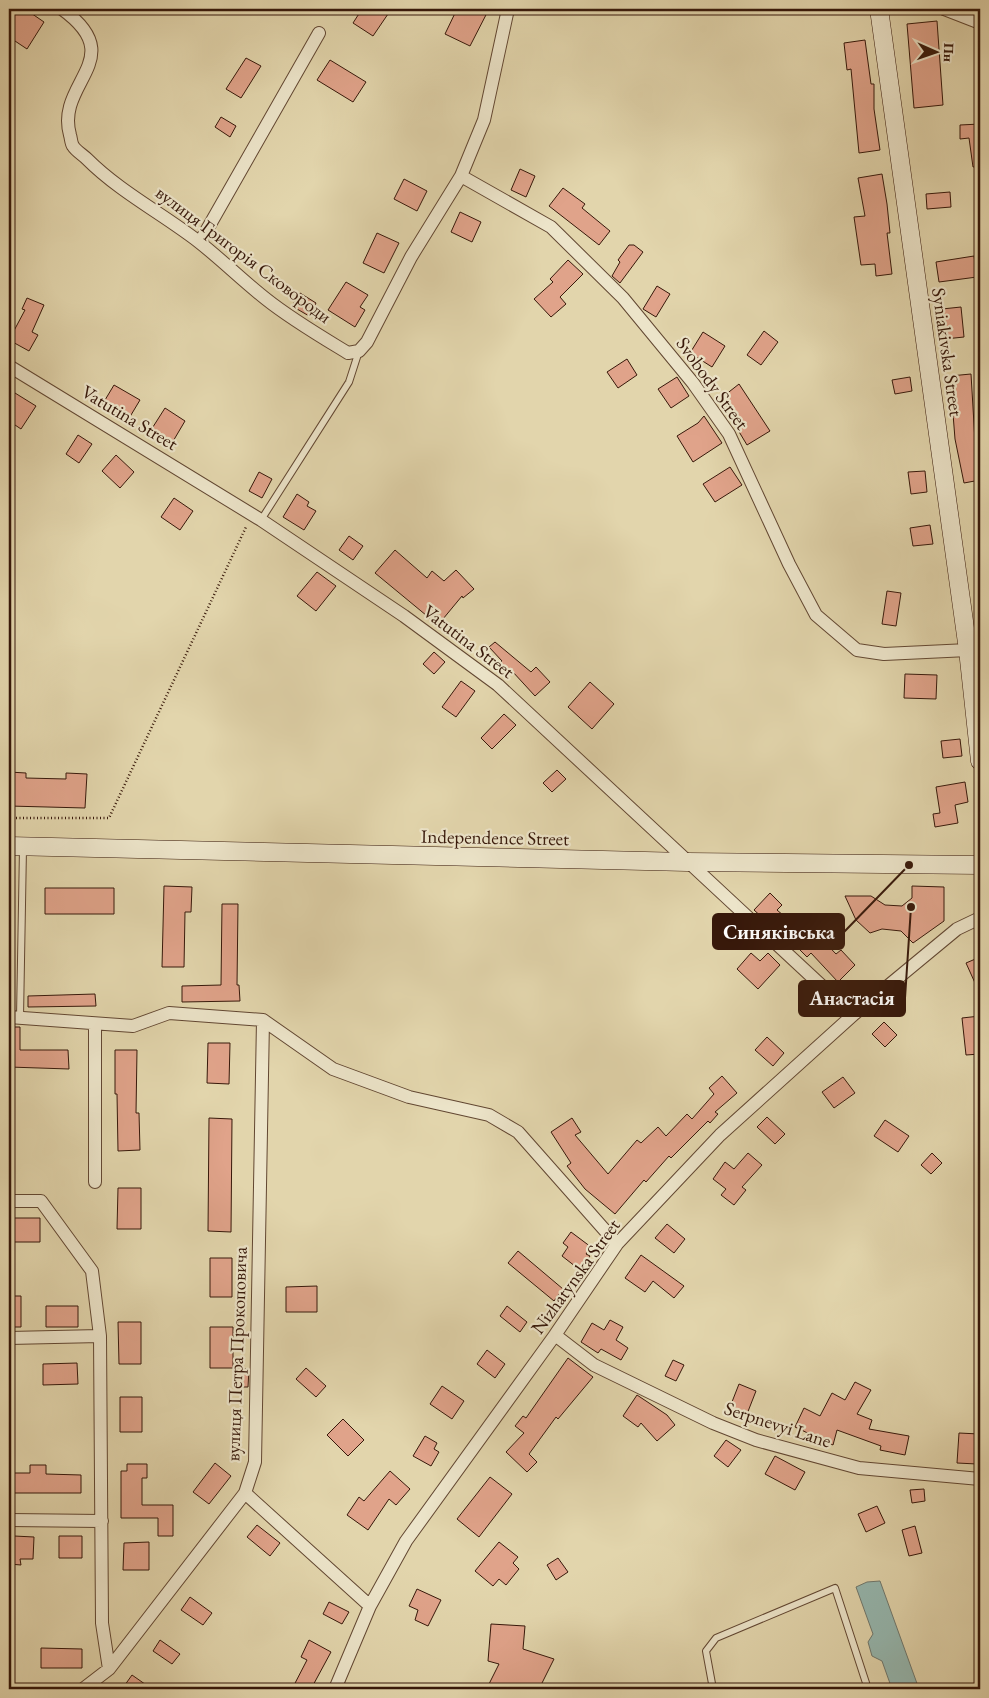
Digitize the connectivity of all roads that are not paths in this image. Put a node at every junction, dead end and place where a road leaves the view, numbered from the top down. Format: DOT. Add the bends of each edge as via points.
graph roads {
  1 [pos="62,9"];
  2 [pos="508,9"];
  3 [pos="879,9"];
  4 [pos="944,9"];
  5 [pos="980,23"];
  6 [pos="319,33"];
  7 [pos="461,176"];
  8 [pos="200,242"];
  9 [pos="359,351"];
  10 [pos="9,366"];
  11 [pos="257,517"];
  12 [pos="968,650"];
  13 [pos="980,761"];
  14 [pos="16,846"];
  15 [pos="687,862"];
  16 [pos="980,865"];
  17 [pos="980,918"];
  18 [pos="853,1015"];
  19 [pos="14,1017"];
  20 [pos="263,1020"];
  21 [pos="95,1024"];
  22 [pos="95,1182"];
  23 [pos="9,1201"];
  24 [pos="618,1244"];
  25 [pos="555,1335"];
  26 [pos="100,1336"];
  27 [pos="9,1338"];
  28 [pos="980,1479"];
  29 [pos="245,1493"];
  30 [pos="9,1520"];
  31 [pos="102,1521"];
  32 [pos="370,1606"];
  33 [pos="109,1669"];
  34 [pos="710,1688"];
  35 [pos="83,1689"];
  36 [pos="335,1689"];
  37 [pos="868,1689"];
  1 -- 8 [label="street, вулиця Григорія Сковороди" via="86,32 92,56 68,106 66,123 73,146 99,171"];
  2 -- 7 [label="street" via="484,120"];
  3 -- 12 [label="street, Syniakivska Street"];
  4 -- 5 [label="street"];
  6 -- 8 [label="street"];
  7 -- 9 [label="street"];
  7 -- 12 [label="street, Svobody Street" via="551,228 623,298 693,384 729,434 816,615 857,650 884,654"];
  8 -- 9 [label="street, вулиця Григорія Сковороди" via="267,300 348,353"];
  9 -- 11 [label="lane" via="349,382"];
  10 -- 11 [label="street, Vatutina Street"];
  11 -- 15 [label="street, Vatutina Street" via="404,616 498,685"];
  12 -- 13 [label="street, Syniakivska Street"];
  14 -- 15 [label="street, Independence Street"];
  14 -- 19 [label="lane"];
  15 -- 16 [label="street, Independence Street"];
  15 -- 18 [label="street, Vatutina Street"];
  17 -- 18 [label="street, Nizhatynska Street" via="957,929"];
  18 -- 24 [label="street, Nizhatynska Street" via="720,1135"];
  19 -- 21 [label="street"];
  20 -- 21 [label="street" via="169,1013 133,1026"];
  20 -- 24 [label="street" via="333,1069 409,1097 489,1115 518,1132"];
  20 -- 29 [label="street, вулиця Петра Прокоповича" via="255,1462"];
  21 -- 22 [label="street"];
  23 -- 26 [label="street" via="41,1201 92,1271"];
  24 -- 25 [label="street, Nizhatynska Street"];
  25 -- 28 [label="street, Serpnevyi Lane" via="594,1365 713,1423 756,1440 859,1468"];
  25 -- 32 [label="street, Nizhatynska Street" via="406,1541"];
  26 -- 27 [label="street"];
  26 -- 31 [label="street"];
  29 -- 32 [label="street"];
  29 -- 33 [label="street, вулиця Петра Прокоповича"];
  30 -- 31 [label="street"];
  31 -- 33 [label="street" via="102,1623"];
  32 -- 36 [label="street, Nizhatynska Street"];
  33 -- 35 [label="street, вулиця Петра Прокоповича"];
  34 -- 37 [label="lane" via="706,1651 716,1638 835,1588"];
}
